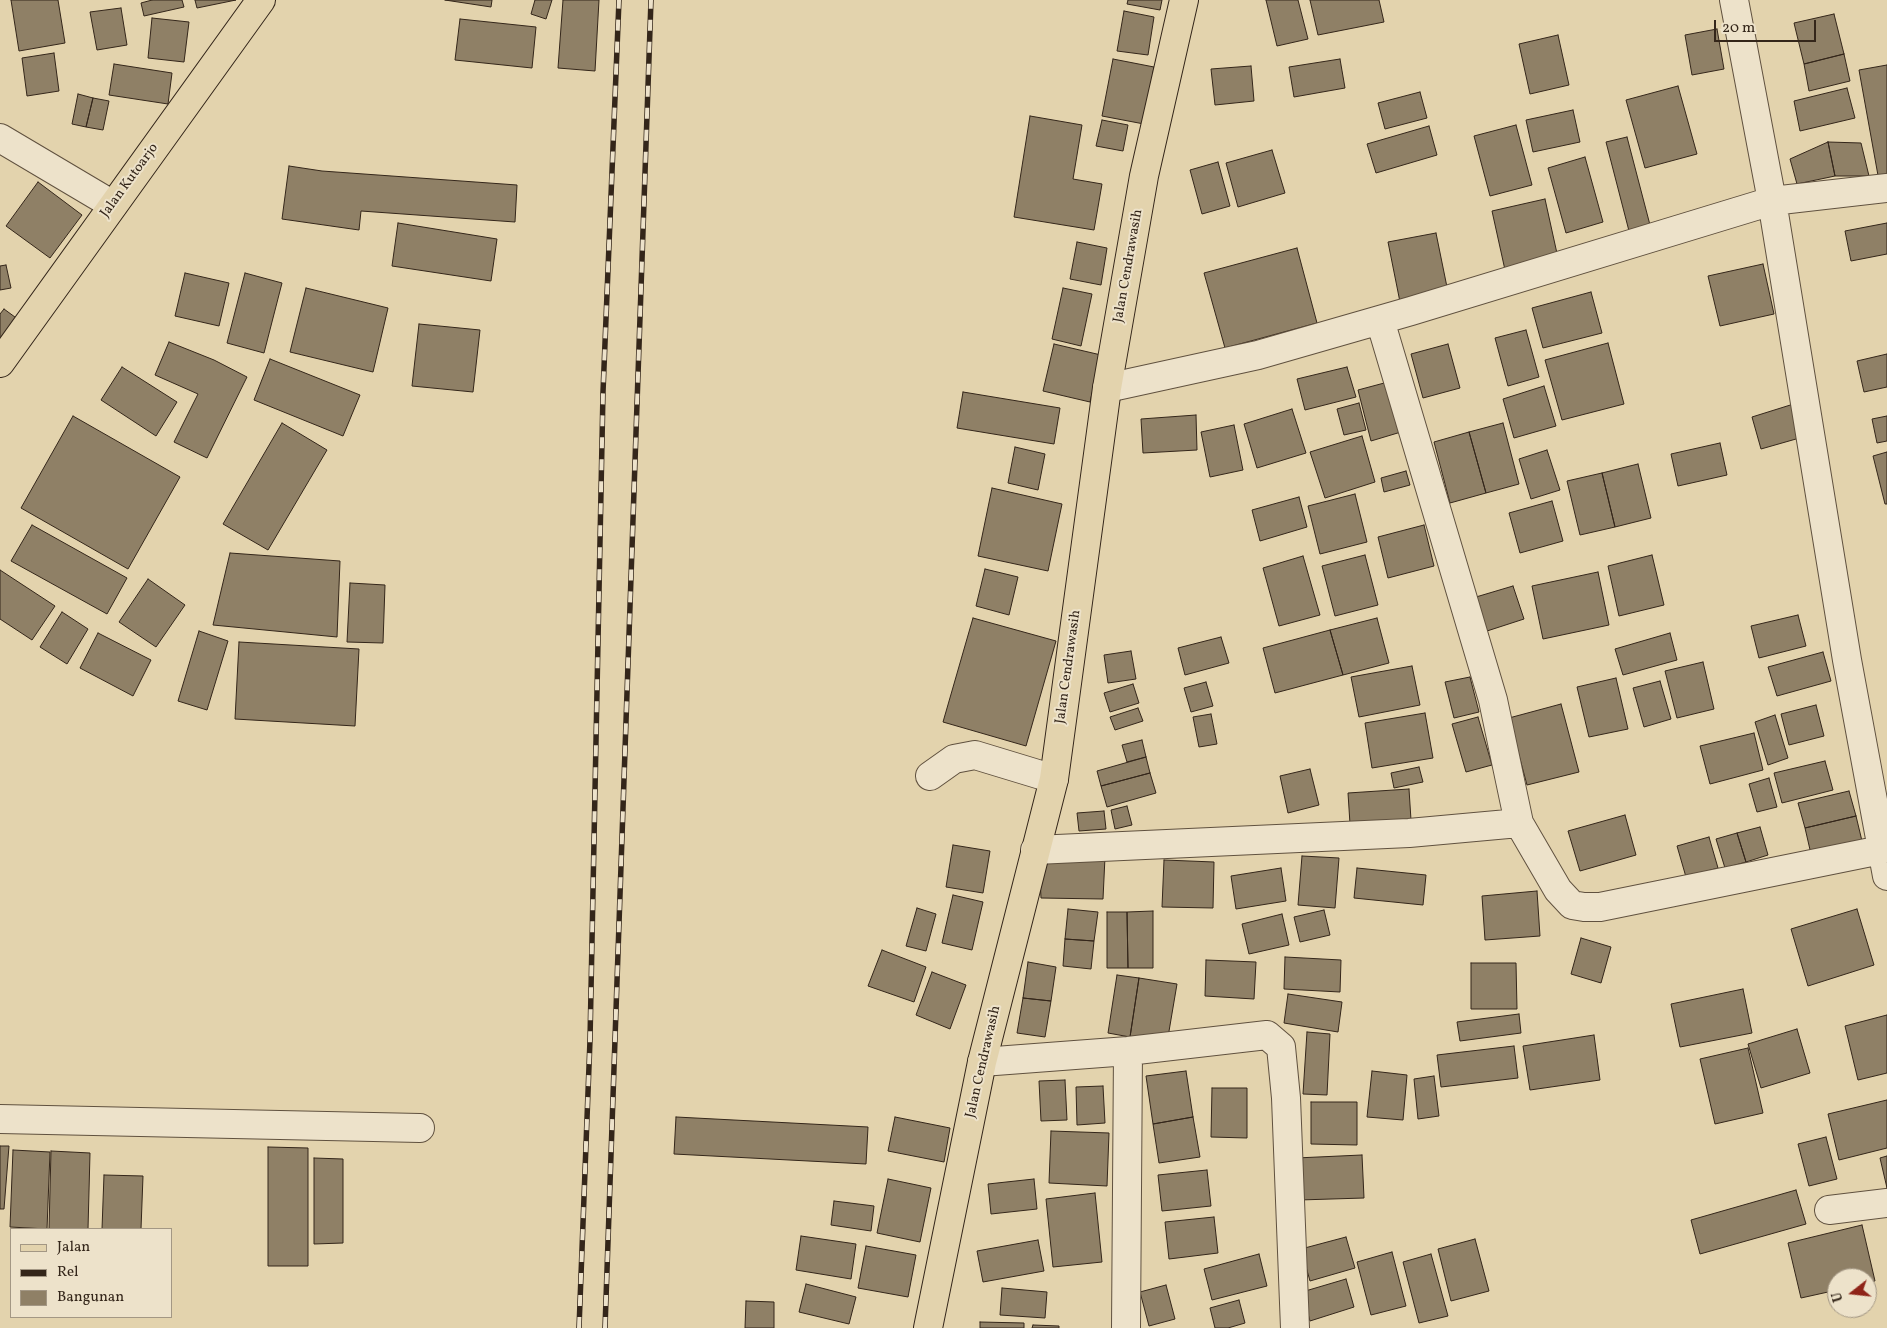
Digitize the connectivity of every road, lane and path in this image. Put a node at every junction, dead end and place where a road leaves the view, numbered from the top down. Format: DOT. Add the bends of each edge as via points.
graph roads {
  1 [pos="261,0"];
  2 [pos="1184,0"];
  3 [pos="1734,0"];
  4 [pos="0,138"];
  5 [pos="1887,188"];
  6 [pos="1772,201"];
  7 [pos="113,205"];
  8 [pos="1380,320"];
  9 [pos="0,363"];
  10 [pos="1107,388"];
  11 [pos="930,776"];
  12 [pos="1054,779"];
  13 [pos="1519,823"];
  14 [pos="1035,850"];
  15 [pos="1881,850"];
  16 [pos="1887,876"];
  17 [pos="1128,1051"];
  18 [pos="982,1062"];
  19 [pos="0,1119"];
  20 [pos="420,1128"];
  21 [pos="1887,1203"];
  22 [pos="1829,1210"];
  23 [pos="928,1328"];
  24 [pos="1126,1328"];
  25 [pos="1295,1328"];
  1 -- 7 [label="main road, Jalan Kutoarjo"];
  2 -- 10 [label="main road, Jalan Cendrawasih" via="1144,176"];
  3 -- 6 [label="street"];
  4 -- 7 [label="street"];
  5 -- 6 [label="street"];
  6 -- 8 [label="street"];
  6 -- 15 [label="street"];
  7 -- 9 [label="main road, Jalan Kutoarjo"];
  8 -- 10 [label="street" via="1258,355"];
  8 -- 13 [label="street" via="1493,700"];
  10 -- 12 [label="main road, Jalan Cendrawasih"];
  11 -- 12 [label="street" via="954,759 975,755"];
  12 -- 14 [label="main road, Jalan Cendrawasih"];
  13 -- 14 [label="street" via="1409,833"];
  13 -- 15 [label="street" via="1558,890 1572,904 1584,907 1600,908"];
  14 -- 18 [label="main road, Jalan Cendrawasih"];
  15 -- 16 [label="street"];
  17 -- 18 [label="street"];
  17 -- 24 [label="street"];
  17 -- 25 [label="street" via="1267,1035 1281,1047"];
  18 -- 23 [label="main road, Jalan Cendrawasih"];
  19 -- 20 [label="street"];
  21 -- 22 [label="street"];
}
